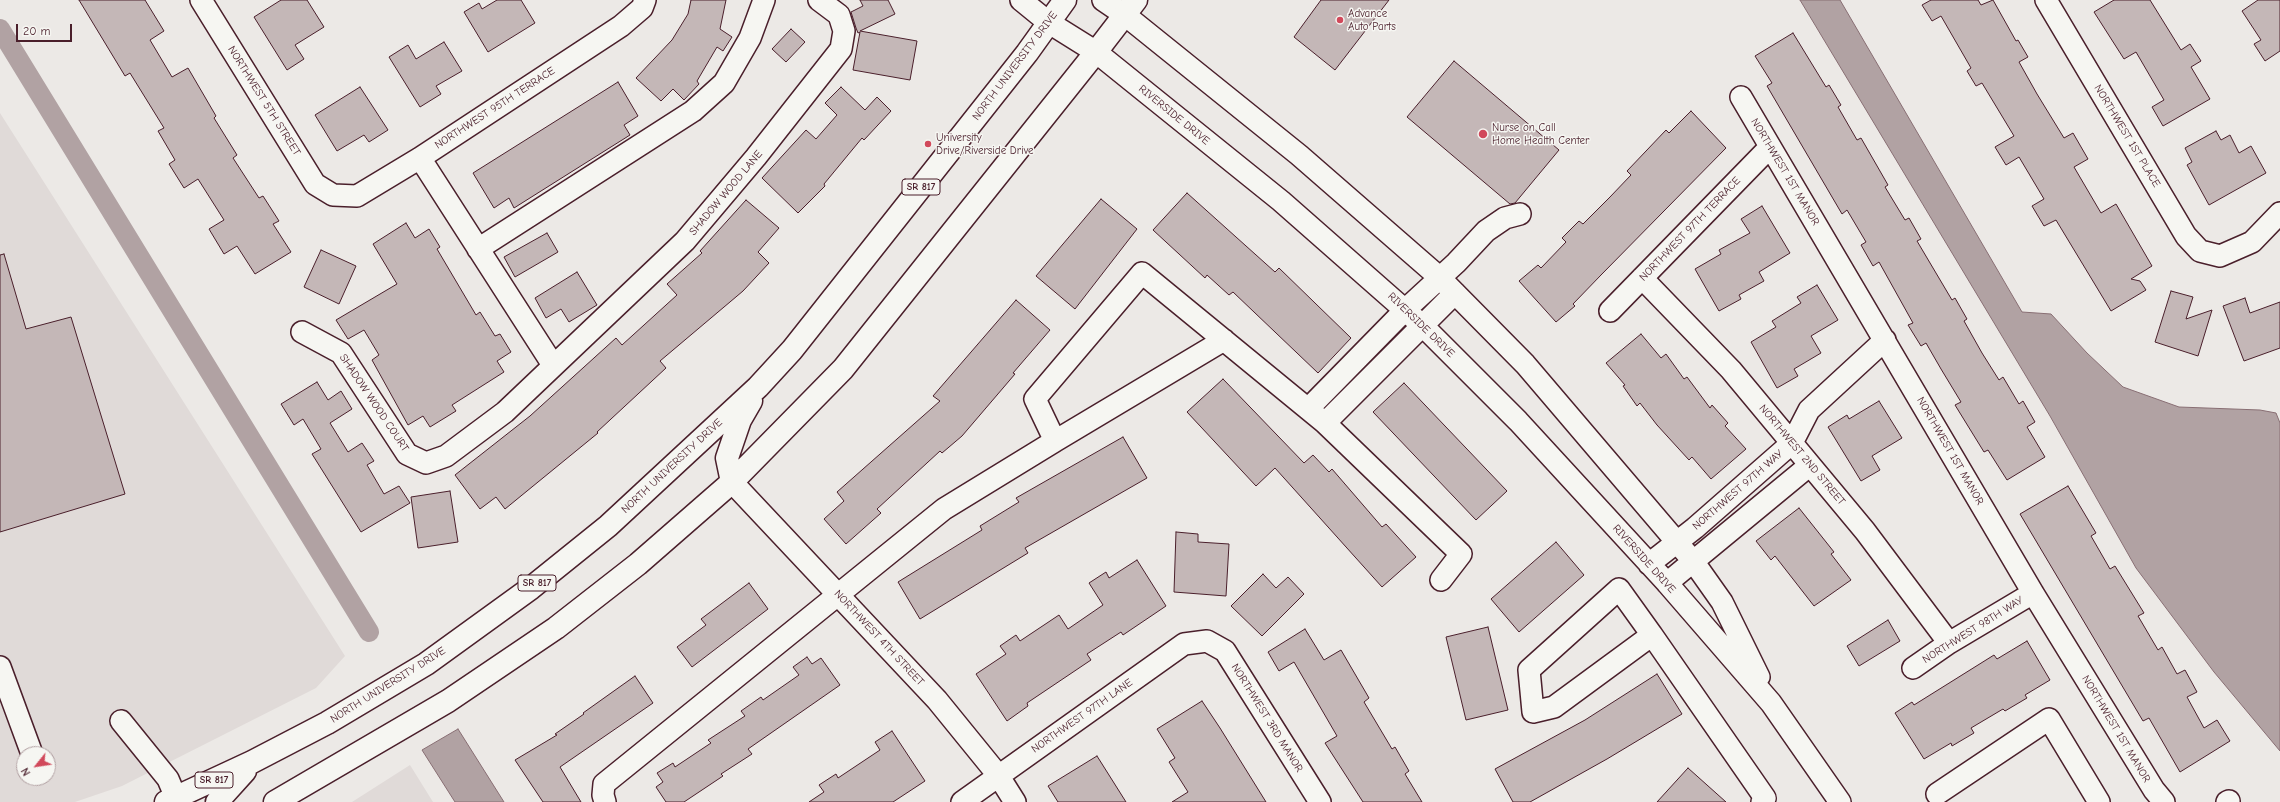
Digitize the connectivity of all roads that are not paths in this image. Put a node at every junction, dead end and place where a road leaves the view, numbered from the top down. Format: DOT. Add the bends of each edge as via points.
graph roads {
  1 [pos="201,0"];
  2 [pos="645,0"];
  3 [pos="764,0"];
  4 [pos="819,0"];
  5 [pos="1021,0"];
  6 [pos="1065,0"];
  7 [pos="1103,0"];
  8 [pos="2046,0"];
  9 [pos="1130,7"];
  10 [pos="1048,22"];
  11 [pos="1096,52"];
  12 [pos="1741,97"];
  13 [pos="1770,147"];
  14 [pos="420,158"];
  15 [pos="333,195"];
  16 [pos="2280,213"];
  17 [pos="1520,214"];
  18 [pos="478,250"];
  19 [pos="1439,277"];
  20 [pos="1642,278"];
  21 [pos="1455,293"];
  22 [pos="1406,309"];
  23 [pos="1610,311"];
  24 [pos="1423,326"];
  25 [pos="302,332"];
  26 [pos="1224,340"];
  27 [pos="1885,340"];
  28 [pos="553,365"];
  29 [pos="758,387"];
  30 [pos="1308,409"];
  31 [pos="1325,423"];
  32 [pos="1055,441"];
  33 [pos="1792,443"];
  34 [pos="426,463"];
  35 [pos="1810,465"];
  36 [pos="732,482"];
  37 [pos="1678,542"];
  38 [pos="1693,561"];
  39 [pos="1649,564"];
  40 [pos="1441,580"];
  41 [pos="1667,583"];
  42 [pos="2033,593"];
  43 [pos="839,596"];
  44 [pos="1652,635"];
  45 [pos="1207,641"];
  46 [pos="1949,643"];
  47 [pos="0,667"];
  48 [pos="1913,668"];
  49 [pos="1771,703"];
  50 [pos="121,721"];
  51 [pos="29,746"];
  52 [pos="252,762"];
  53 [pos="998,775"];
  54 [pos="1934,799"];
  55 [pos="172,801"];
  56 [pos="217,802"];
  57 [pos="275,802"];
  58 [pos="605,802"];
  59 [pos="962,802"];
  60 [pos="1015,802"];
  61 [pos="1320,802"];
  62 [pos="1762,802"];
  63 [pos="1840,802"];
  64 [pos="2099,802"];
  65 [pos="2164,802"];
  1 -- 15 [label="street, NORTHWEST 5TH STREET" via="316,184"];
  2 -- 14 [label="street, NORTHWEST 95TH TERRACE" via="642,8 621,26"];
  3 -- 18 [label="street" via="750,38 724,83 693,111"];
  4 -- 28 [label="street, SHADOW WOOD LANE" via="839,15 844,31 841,49 685,242"];
  5 -- 10 [label="street, RIVERSIDE DRIVE"];
  6 -- 10 [label="main road, NORTH UNIVERSITY DRIVE / SR 817"];
  7 -- 9 [label="street, RIVERSIDE DRIVE"];
  8 -- 16 [label="street, NORTHWEST 1ST PLACE" via="2186,236 2200,251 2220,256 2252,242"];
  9 -- 11 [label="main road"];
  9 -- 19 [label="street, RIVERSIDE DRIVE"];
  10 -- 11 [label="street, RIVERSIDE DRIVE"];
  10 -- 29 [label="main road, NORTH UNIVERSITY DRIVE / SR 817" via="1027,53 817,319"];
  11 -- 22 [label="street, RIVERSIDE DRIVE" via="1281,201"];
  11 -- 36 [label="main road" via="843,369"];
  12 -- 13 [label="street, NORTHWEST 1ST MANOR"];
  13 -- 20 [label="street, NORTHWEST 97TH TERRACE"];
  13 -- 27 [label="street, NORTHWEST 1ST MANOR"];
  14 -- 15 [label="street, NORTHWEST 95TH TERRACE" via="356,196"];
  14 -- 18 [label="street"];
  17 -- 19 [label="street" via="1505,218 1486,231"];
  18 -- 28 [label="street"];
  19 -- 21 [label="street, RIVERSIDE DRIVE"];
  19 -- 22 [label="street"];
  20 -- 23 [label="street, NORTHWEST 97TH TERRACE"];
  20 -- 33 [label="street, NORTHWEST 2ND STREET" via="1731,370"];
  21 -- 24 [label="street"];
  21 -- 37 [label="street, RIVERSIDE DRIVE" via="1525,364"];
  22 -- 24 [label="street, RIVERSIDE DRIVE"];
  22 -- 30 [label="street"];
  24 -- 31 [label="street"];
  24 -- 39 [label="street, RIVERSIDE DRIVE" via="1518,421"];
  25 -- 34 [label="street, SHADOW WOOD COURT" via="341,353 407,454"];
  26 -- 30 [label="street"];
  26 -- 32 [label="street"];
  26 -- 32 [label="street" via="1142,273 1035,399"];
  27 -- 33 [label="street, NORTHWEST 97TH WAY" via="1809,410"];
  27 -- 42 [label="street, NORTHWEST 1ST MANOR"];
  28 -- 34 [label="street, SHADOW WOOD LANE" via="505,412 446,456"];
  29 -- 36 [label="main road" via="740,420 727,458"];
  29 -- 52 [label="main road, NORTH UNIVERSITY DRIVE / SR 817" via="608,526 531,588 426,664 327,723"];
  30 -- 31 [label="street"];
  31 -- 40 [label="street" via="1461,554"];
  32 -- 43 [label="street" via="944,509"];
  33 -- 35 [label="street, NORTHWEST 2ND STREET"];
  33 -- 37 [label="street, NORTHWEST 97TH WAY"];
  35 -- 38 [label="street"];
  35 -- 46 [label="street, NORTHWEST 2ND STREET" via="1865,531"];
  36 -- 43 [label="street, NORTHWEST 4TH STREET"];
  36 -- 57 [label="main road" via="638,564 556,628 448,701"];
  37 -- 38 [label="street, RIVERSIDE DRIVE"];
  37 -- 39 [label="street, NORTHWEST 97TH WAY"];
  38 -- 41 [label="street"];
  38 -- 49 [label="street, RIVERSIDE DRIVE" via="1722,602"];
  39 -- 41 [label="street, RIVERSIDE DRIVE"];
  41 -- 49 [label="street, RIVERSIDE DRIVE"];
  42 -- 46 [label="street, NORTHWEST 98TH WAY"];
  42 -- 65 [label="street, NORTHWEST 1ST MANOR" via="2154,790"];
  43 -- 53 [label="street, NORTHWEST 4TH STREET" via="937,700"];
  43 -- 58 [label="street" via="604,784"];
  44 -- 44 [label="street" via="1554,707 1533,712 1529,670 1619,589"];
  44 -- 62 [label="street" via="1765,798"];
  45 -- 53 [label="street, NORTHWEST 97TH LANE" via="1184,644"];
  45 -- 61 [label="street, NORTHWEST 3RD MANOR" via="1225,652"];
  46 -- 48 [label="street, NORTHWEST 98TH WAY"];
  47 -- 51 [label="street"];
  49 -- 63 [label="street, RIVERSIDE DRIVE"];
  50 -- 55 [label="street" via="168,779"];
  52 -- 55 [label="main road, NORTH UNIVERSITY DRIVE / SR 817"];
  52 -- 56 [label="main road"];
  53 -- 59 [label="street, NORTHWEST 97TH LANE"];
  53 -- 60 [label="street, NORTHWEST 4TH STREET"];
  54 -- 64 [label="street" via="2050,719"];
}
